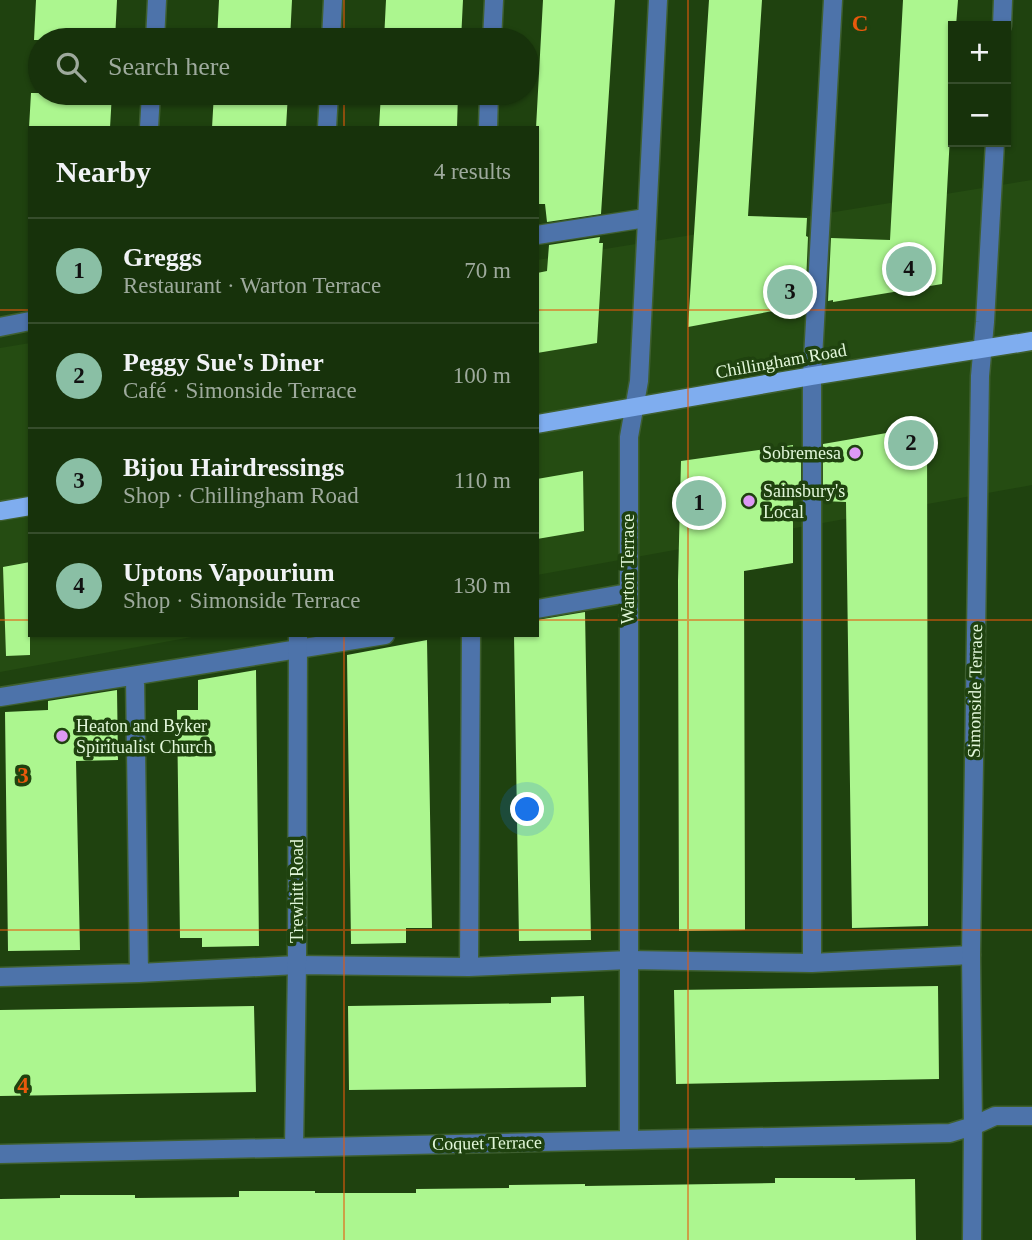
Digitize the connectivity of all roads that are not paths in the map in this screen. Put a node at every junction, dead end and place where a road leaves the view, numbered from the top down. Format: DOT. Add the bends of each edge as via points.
graph roads {
  1 [pos="157,0"];
  2 [pos="333,0"];
  3 [pos="494,0"];
  4 [pos="658,0"];
  5 [pos="833,0"];
  6 [pos="1003,0"];
  7 [pos="1002,21"];
  8 [pos="156,28"];
  9 [pos="332,28"];
  10 [pos="493,28"];
  11 [pos="150,105"];
  12 [pos="328,105"];
  13 [pos="489,105"];
  14 [pos="149,126"];
  15 [pos="327,126"];
  16 [pos="488,126"];
  17 [pos="995,147"];
  18 [pos="646,218"];
  19 [pos="539,236"];
  20 [pos="28,321"];
  21 [pos="0,327"];
  22 [pos="1032,341"];
  23 [pos="984,349"];
  24 [pos="813,376"];
  25 [pos="633,408"];
  26 [pos="539,424"];
  27 [pos="28,506"];
  28 [pos="0,511"];
  29 [pos="628,593"];
  30 [pos="539,609"];
  31 [pos="363,637"];
  32 [pos="471,637"];
  33 [pos="298,643"];
  34 [pos="135,676"];
  35 [pos="0,697"];
  36 [pos="971,955"];
  37 [pos="629,960"];
  38 [pos="812,962"];
  39 [pos="297,965"];
  40 [pos="469,967"];
  41 [pos="139,973"];
  42 [pos="0,977"];
  43 [pos="1032,1116"];
  44 [pos="973,1126"];
  45 [pos="629,1140"];
  46 [pos="294,1147"];
  47 [pos="0,1154"];
  48 [pos="971,1240"];
  1 -- 8 [label="street"];
  2 -- 9 [label="street"];
  3 -- 10 [label="street"];
  4 -- 18 [label="street, Warton Terrace"];
  5 -- 24 [label="street"];
  6 -- 7 [label="street"];
  11 -- 14 [label="street"];
  12 -- 15 [label="street"];
  13 -- 16 [label="street"];
  17 -- 23 [label="street, Simonside Terrace"];
  18 -- 19 [label="street"];
  18 -- 25 [label="street, Warton Terrace" via="639,382"];
  20 -- 21 [label="street"];
  22 -- 23 [label="main road, Chillingham Road"];
  23 -- 24 [label="main road, Chillingham Road"];
  23 -- 36 [label="street, Simonside Terrace"];
  24 -- 25 [label="main road, Chillingham Road"];
  24 -- 38 [label="street"];
  25 -- 26 [label="main road, Chillingham Road"];
  25 -- 29 [label="street, Warton Terrace"];
  27 -- 28 [label="main road"];
  29 -- 30 [label="street"];
  29 -- 37 [label="street, Warton Terrace"];
  31 -- 33 [label="street"];
  32 -- 40 [label="street"];
  33 -- 34 [label="street"];
  33 -- 39 [label="street, Trewhitt Road"];
  34 -- 35 [label="street"];
  34 -- 41 [label="street"];
  36 -- 38 [label="street"];
  36 -- 44 [label="street, Simonside Terrace"];
  37 -- 38 [label="street"];
  37 -- 40 [label="street"];
  37 -- 45 [label="street, Warton Terrace"];
  39 -- 40 [label="street"];
  39 -- 41 [label="street"];
  39 -- 46 [label="street, Trewhitt Road"];
  41 -- 42 [label="street"];
  43 -- 44 [label="street, Coquet Terrace" via="995,1116"];
  44 -- 45 [label="street, Coquet Terrace" via="950,1133"];
  44 -- 48 [label="street, Simonside Terrace"];
  45 -- 46 [label="street, Coquet Terrace"];
  46 -- 47 [label="street, Coquet Terrace"];
}
